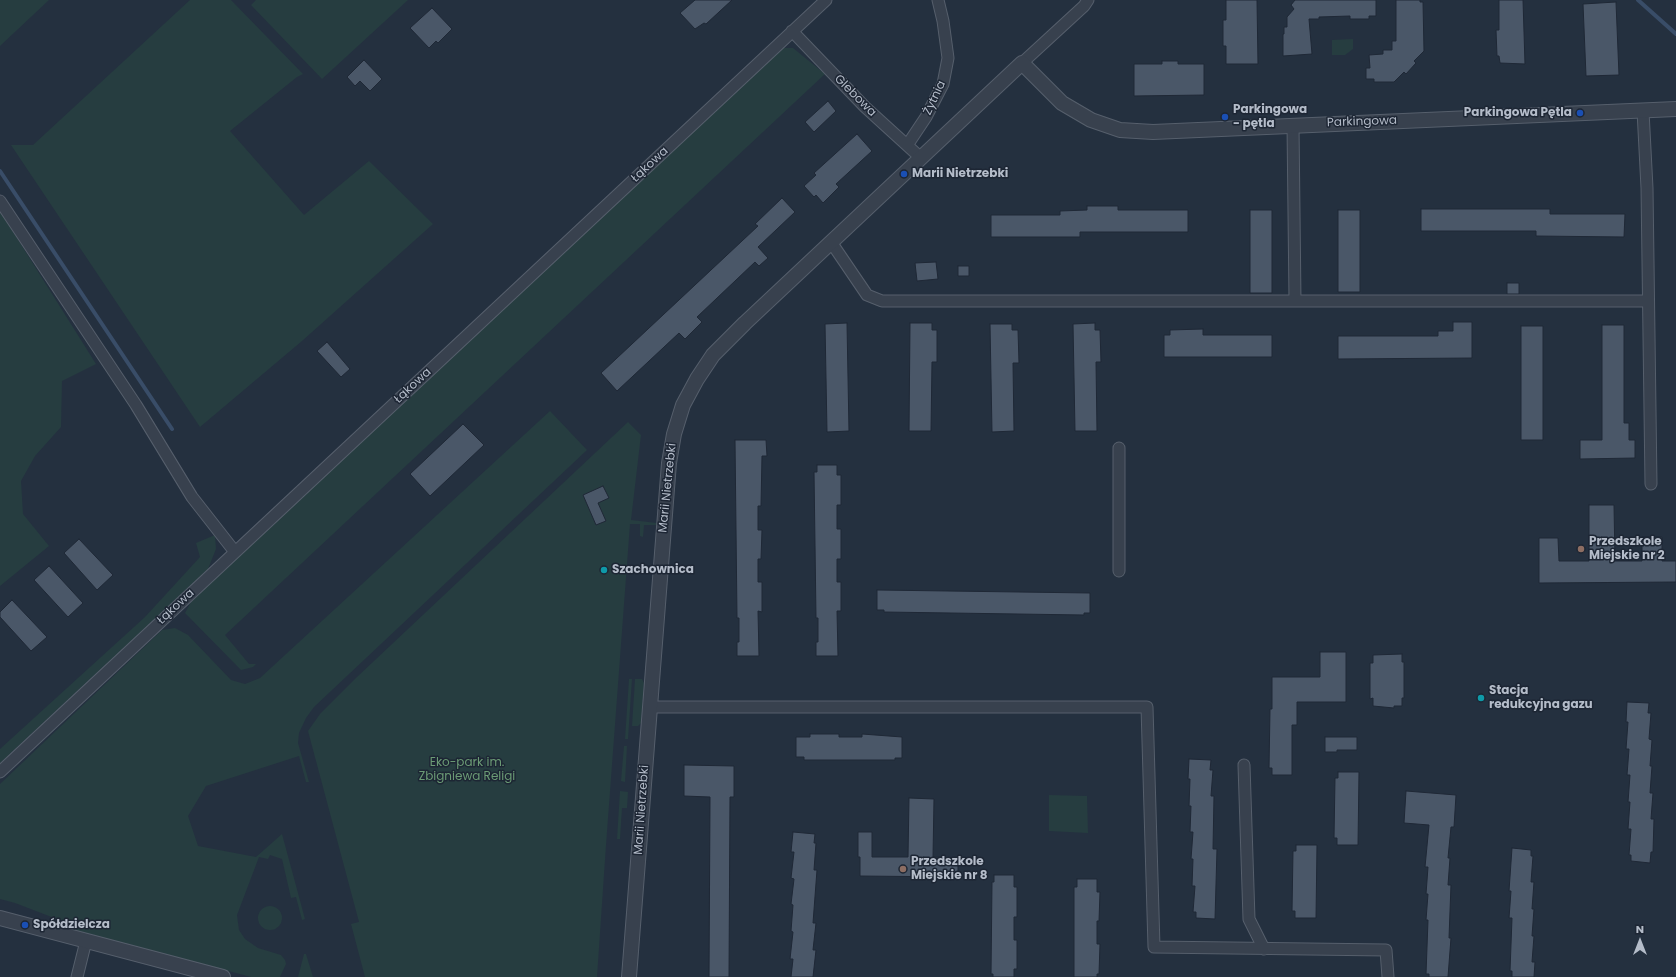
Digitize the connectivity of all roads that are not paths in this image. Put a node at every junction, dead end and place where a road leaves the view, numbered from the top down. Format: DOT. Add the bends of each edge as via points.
graph roads {
  1 [pos="826,0"];
  2 [pos="938,0"];
  3 [pos="1088,0"];
  4 [pos="792,31"];
  5 [pos="1022,63"];
  6 [pos="1676,109"];
  7 [pos="1643,111"];
  8 [pos="1293,125"];
  9 [pos="908,144"];
  10 [pos="921,158"];
  11 [pos="0,201"];
  12 [pos="831,242"];
  13 [pos="1295,301"];
  14 [pos="1648,301"];
  15 [pos="1119,448"];
  16 [pos="1651,484"];
  17 [pos="235,552"];
  18 [pos="1119,571"];
  19 [pos="650,707"];
  20 [pos="1244,765"];
  21 [pos="0,772"];
  22 [pos="0,918"];
  23 [pos="86,941"];
  24 [pos="1264,949"];
  25 [pos="77,977"];
  26 [pos="223,977"];
  27 [pos="629,977"];
  28 [pos="1388,977"];
  1 -- 4 [label="street, Łąkowa"];
  2 -- 9 [label="street, Żytnia" via="948,58 944,84"];
  3 -- 5 [label="street, Marii Nietrzebki"];
  4 -- 9 [label="street, Glebowa" via="865,107"];
  4 -- 17 [label="street, Łąkowa"];
  5 -- 8 [label="street, Parkingowa" via="1062,103 1091,120 1120,130 1153,132"];
  5 -- 10 [label="street, Marii Nietrzebki"];
  6 -- 7 [label="street, Parkingowa"];
  7 -- 8 [label="street, Parkingowa"];
  7 -- 14 [label="street"];
  8 -- 13 [label="street"];
  9 -- 10 [label="street, Glebowa"];
  10 -- 12 [label="street, Marii Nietrzebki"];
  11 -- 17 [label="street" via="136,405 192,497"];
  12 -- 13 [label="street" via="866,295 882,301"];
  12 -- 19 [label="street, Marii Nietrzebki" via="713,355 683,405 669,463"];
  13 -- 14 [label="street"];
  14 -- 16 [label="street"];
  15 -- 18 [label="street"];
  17 -- 21 [label="street, Łąkowa"];
  19 -- 24 [label="street" via="1147,707 1154,947"];
  19 -- 27 [label="street, Marii Nietrzebki"];
  20 -- 24 [label="street" via="1249,918"];
  22 -- 23 [label="street"];
  23 -- 25 [label="street"];
  23 -- 26 [label="street"];
  24 -- 28 [label="street" via="1386,950"];
}
